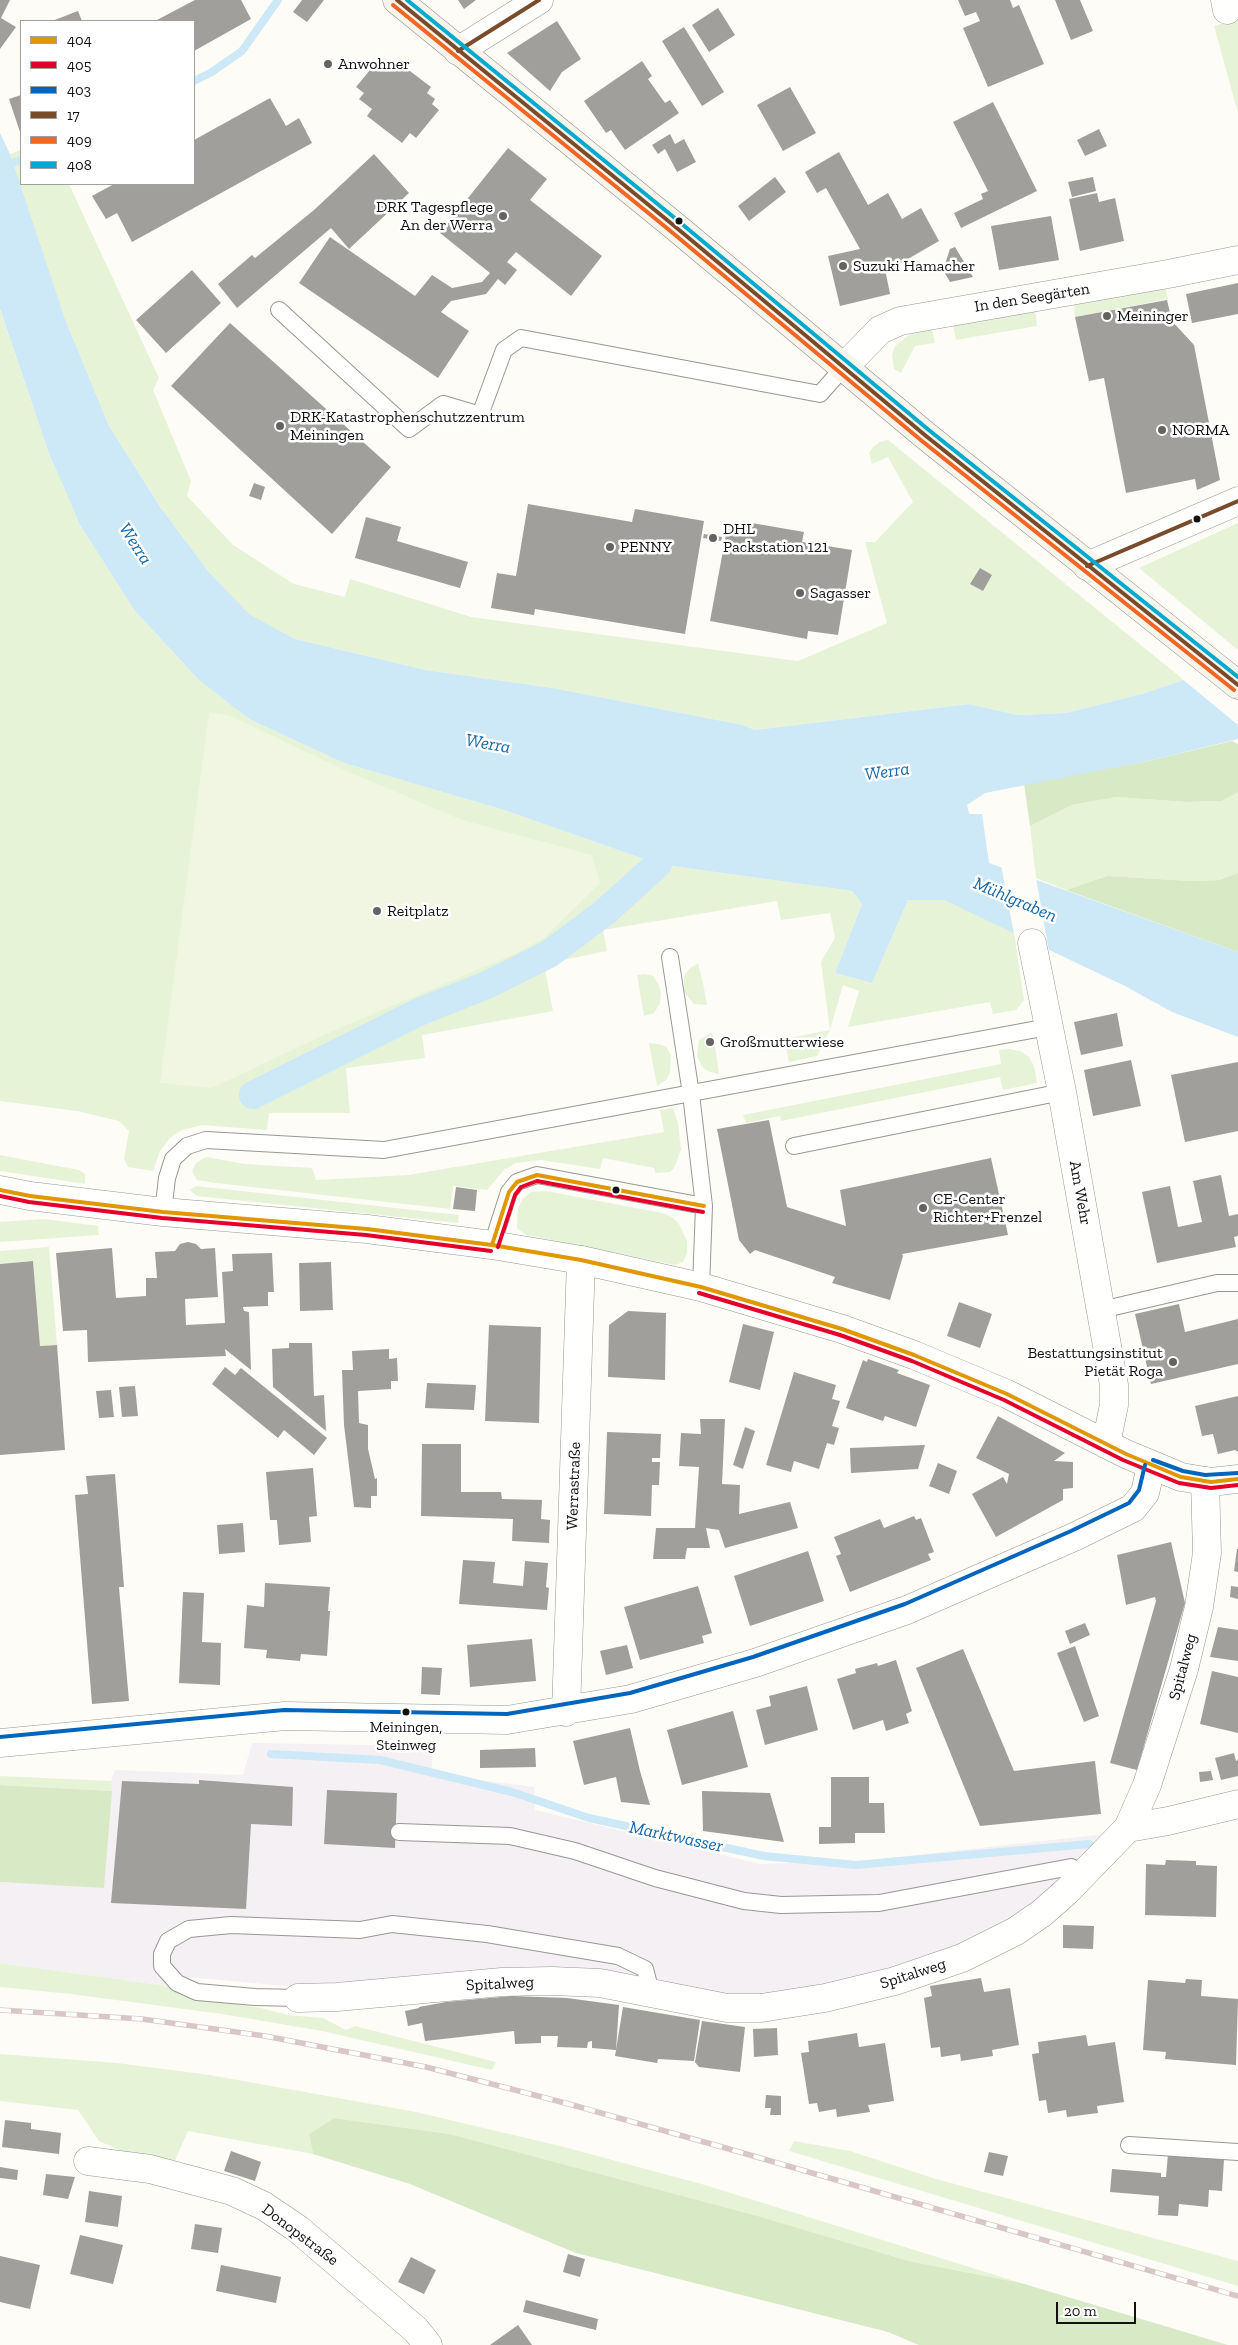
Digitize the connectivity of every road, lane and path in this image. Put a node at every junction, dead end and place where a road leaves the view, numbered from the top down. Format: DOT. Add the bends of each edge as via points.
graph roads {
  1 [pos="397,0"];
  2 [pos="539,0"];
  3 [pos="458,51"];
  4 [pos="1238,260"];
  5 [pos="279,310"];
  6 [pos="843,368"];
  7 [pos="1238,501"];
  8 [pos="1103,577"];
  9 [pos="1238,685"];
  10 [pos="1032,943"];
  11 [pos="670,957"];
  12 [pos="1048,1027"];
  13 [pos="1062,1092"];
  14 [pos="691,1094"];
  15 [pos="794,1146"];
  16 [pos="0,1190"];
  17 [pos="704,1206"];
  18 [pos="162,1212"];
  19 [pos="492,1245"];
  20 [pos="581,1260"];
  21 [pos="1238,1283"];
  22 [pos="701,1287"];
  23 [pos="1100,1310"];
  24 [pos="1106,1444"];
  25 [pos="1151,1466"];
  26 [pos="1238,1479"];
  27 [pos="1205,1481"];
  28 [pos="566,1712"];
  29 [pos="0,1743"];
  30 [pos="1238,1804"];
  31 [pos="1128,1828"];
  32 [pos="399,1832"];
  33 [pos="1084,1874"];
  34 [pos="651,1992"];
  35 [pos="298,1998"];
  36 [pos="1129,2146"];
  37 [pos="1238,2152"];
  38 [pos="88,2161"];
  39 [pos="428,2345"];
  1 -- 3 [label="main road"];
  2 -- 3 [label="street"];
  3 -- 6 [label="main road"];
  4 -- 6 [label="street, In den Seegärten" via="900,321 880,330"];
  5 -- 6 [label="lane" via="409,429 443,404 480,415 504,350 521,338 820,394"];
  6 -- 8 [label="main road"];
  7 -- 8 [label="street"];
  8 -- 9 [label="main road"];
  10 -- 12 [label="street, Am Wehr"];
  11 -- 14 [label="lane"];
  12 -- 13 [label="street, Am Wehr"];
  12 -- 14 [label="lane"];
  13 -- 15 [label="lane"];
  13 -- 23 [label="street, Am Wehr"];
  14 -- 17 [label="lane"];
  14 -- 18 [label="lane" via="384,1150 206,1140 187,1146 174,1159 167,1178"];
  16 -- 18 [label="street"];
  17 -- 19 [label="lane" via="537,1175 517,1182 509,1192"];
  17 -- 22 [label="lane"];
  18 -- 19 [label="street" via="367,1229"];
  19 -- 20 [label="street"];
  20 -- 22 [label="street"];
  20 -- 28 [label="street, Werrastraße"];
  21 -- 23 [label="lane" via="1218,1283"];
  22 -- 24 [label="street" via="842,1329 914,1355 1007,1394"];
  23 -- 24 [label="street, Am Wehr" via="1114,1384 1114,1404"];
  24 -- 25 [label="street"];
  25 -- 27 [label="street" via="1181,1477"];
  25 -- 28 [label="street" via="1145,1493 1133,1508 907,1610 746,1666 631,1699"];
  26 -- 27 [label="street"];
  27 -- 31 [label="street, Spitalweg" via="1207,1553 1199,1607 1166,1730"];
  28 -- 29 [label="street" via="507,1720 462,1721 285,1716"];
  30 -- 31 [label="street"];
  31 -- 33 [label="street, Spitalweg"];
  32 -- 33 [label="lane" via="510,1836 575,1851 656,1878 744,1901 781,1905 879,1903 1071,1867"];
  33 -- 34 [label="street, Spitalweg" via="1042,1913 994,1943 962,1958 868,1988 761,2008 727,2008"];
  34 -- 35 [label="street, Spitalweg" via="600,1983 502,1982"];
  34 -- 35 [label="lane" via="645,1970 618,1956 487,1934 392,1924 360,1930 231,1925 189,1929 168,1941 162,1954 162,1966 177,1983 197,1992 255,1998"];
  36 -- 37 [label="lane"];
  38 -- 39 [label="street, Donopstraße" via="150,2169 232,2191 264,2206 298,2229 416,2330"];
}
